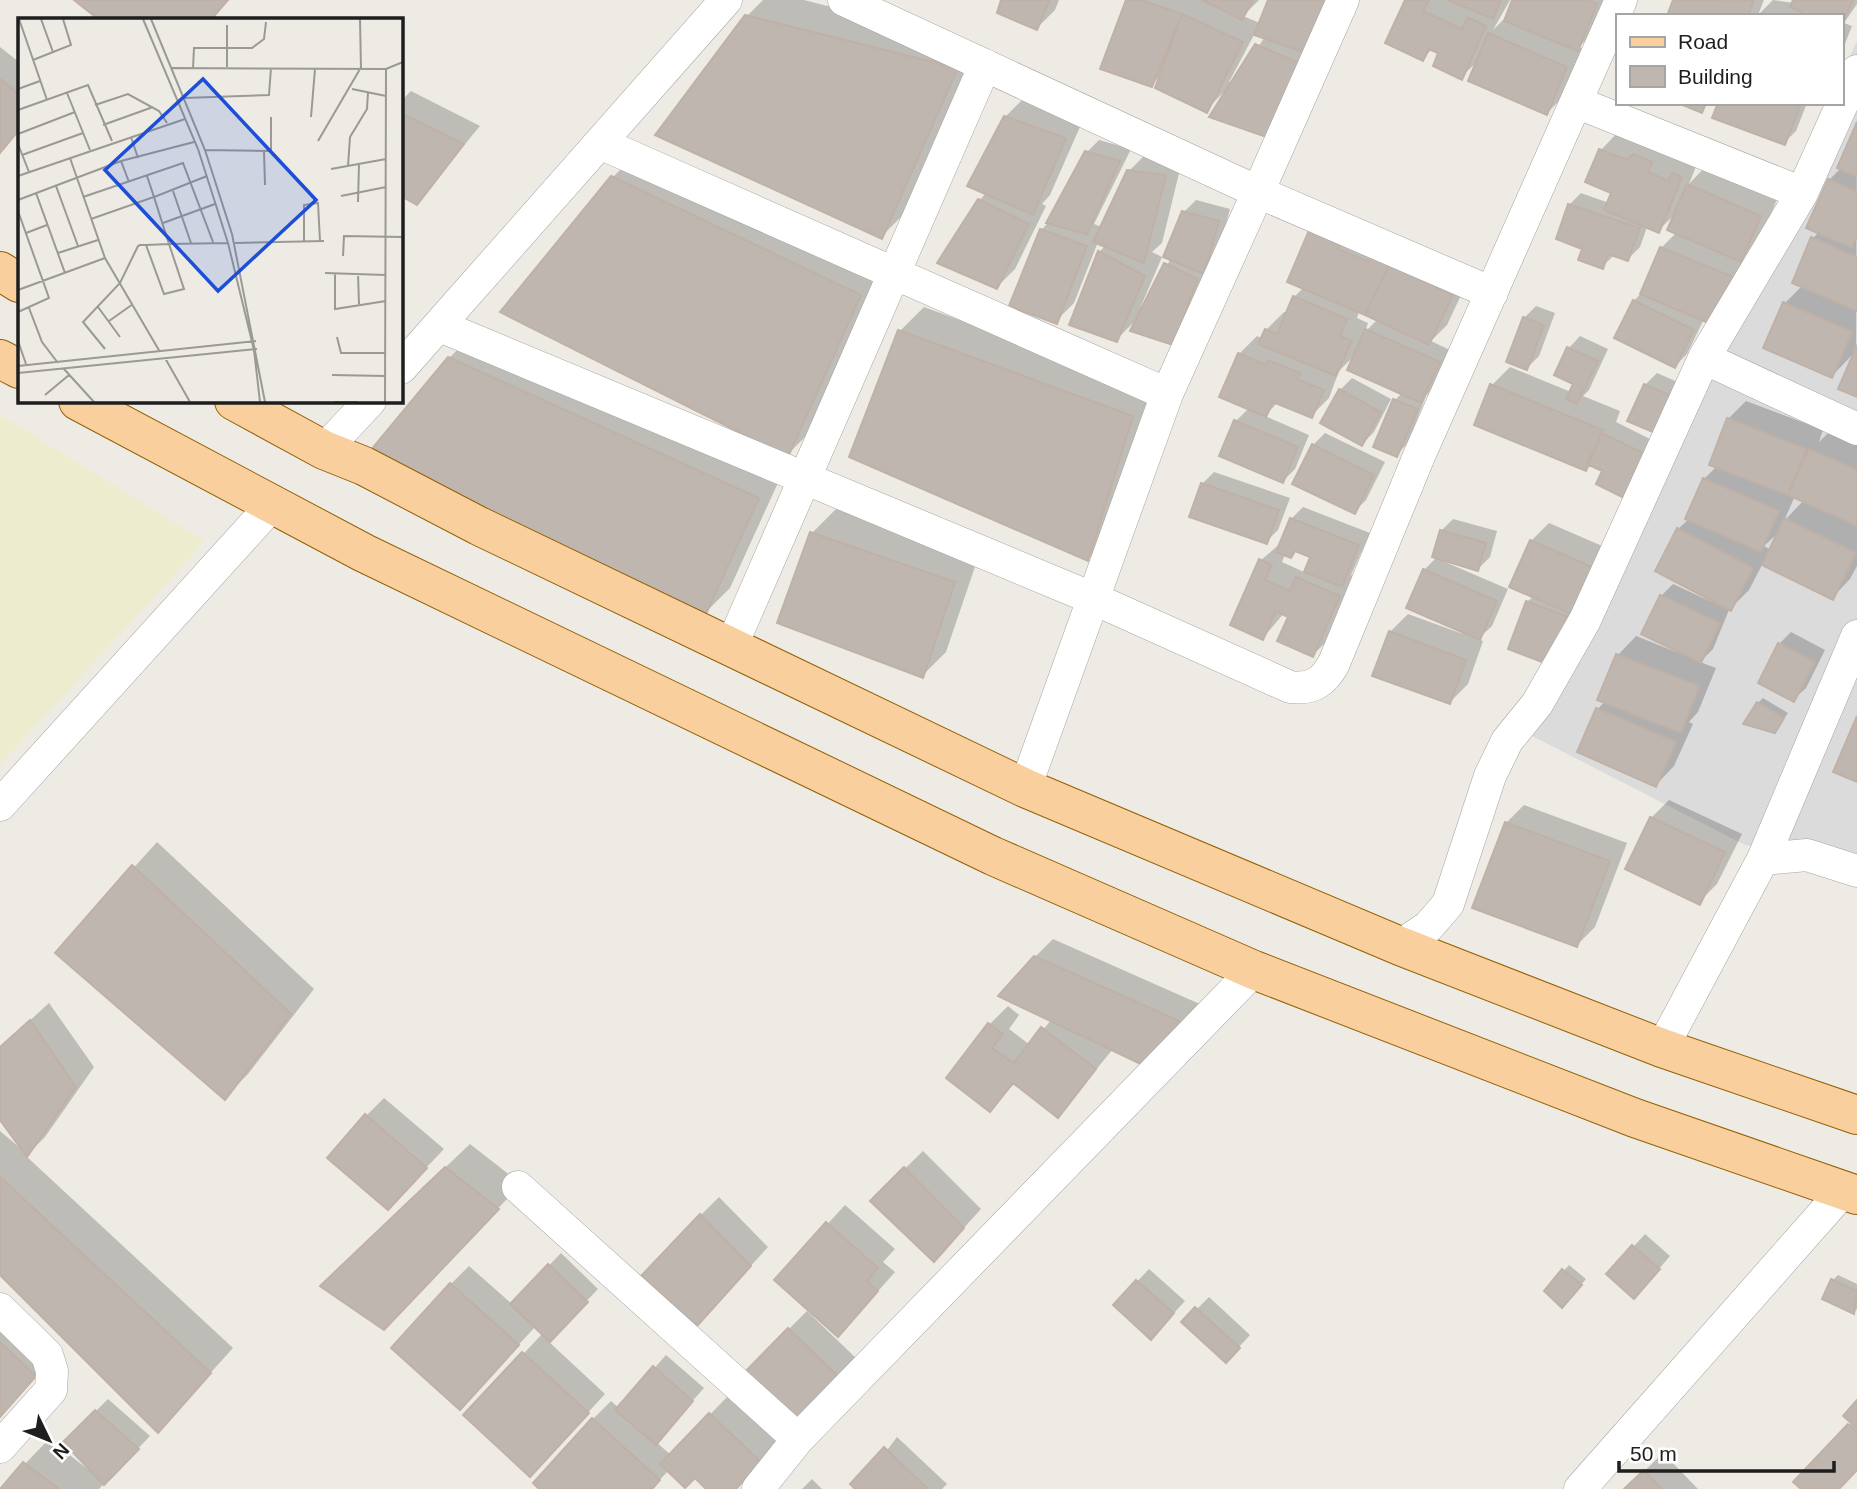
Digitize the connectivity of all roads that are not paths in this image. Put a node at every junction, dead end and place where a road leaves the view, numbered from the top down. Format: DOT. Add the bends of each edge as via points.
graph roads {
  1 [pos="726,0"];
  2 [pos="844,0"];
  3 [pos="1343,0"];
  4 [pos="1621,0"];
  5 [pos="985,65"];
  6 [pos="1857,71"];
  7 [pos="1576,102"];
  8 [pos="1843,102"];
  9 [pos="1842,105"];
  10 [pos="600,144"];
  11 [pos="1258,192"];
  12 [pos="1802,193"];
  13 [pos="0,271"];
  14 [pos="894,274"];
  15 [pos="18,281"];
  16 [pos="1492,293"];
  17 [pos="440,326"];
  18 [pos="1704,358"];
  19 [pos="0,359"];
  20 [pos="402,367"];
  21 [pos="18,368"];
  22 [pos="1167,394"];
  23 [pos="80,402"];
  24 [pos="236,402"];
  25 [pos="369,402"];
  26 [pos="1857,429"];
  27 [pos="324,450"];
  28 [pos="804,480"];
  29 [pos="272,505"];
  30 [pos="1092,598"];
  31 [pos="1857,636"];
  32 [pos="732,647"];
  33 [pos="1025,788"];
  34 [pos="0,805"];
  35 [pos="1763,859"];
  36 [pos="1857,871"];
  37 [pos="1400,946"];
  38 [pos="1254,970"];
  39 [pos="1662,1048"];
  40 [pos="1857,1115"];
  41 [pos="518,1187"];
  42 [pos="1850,1193"];
  43 [pos="0,1309"];
  44 [pos="798,1439"];
  45 [pos="0,1447"];
  46 [pos="758,1489"];
  47 [pos="1580,1489"];
  1 -- 10 [label="street"];
  2 -- 5 [label="street"];
  3 -- 11 [label="street"];
  4 -- 7 [label="street"];
  5 -- 11 [label="street"];
  5 -- 14 [label="street"];
  6 -- 8 [label="street"];
  7 -- 12 [label="street"];
  7 -- 16 [label="street"];
  9 -- 12 [label="street"];
  10 -- 14 [label="street"];
  10 -- 17 [label="street"];
  11 -- 16 [label="street"];
  11 -- 22 [label="street"];
  12 -- 18 [label="street"];
  13 -- 15 [label="main road"];
  14 -- 22 [label="street"];
  14 -- 28 [label="street"];
  16 -- 30 [label="street" via="1334,663 1317,685 1290,687"];
  17 -- 20 [label="street"];
  17 -- 28 [label="street"];
  18 -- 26 [label="street"];
  18 -- 37 [label="street" via="1585,620 1537,705 1507,741 1490,776 1448,904 1428,927"];
  19 -- 21 [label="main road"];
  22 -- 30 [label="street"];
  23 -- 29 [label="main road"];
  24 -- 27 [label="main road"];
  25 -- 27 [label="street"];
  27 -- 32 [label="main road"];
  28 -- 30 [label="street"];
  28 -- 32 [label="street"];
  29 -- 34 [label="street"];
  29 -- 38 [label="main road" via="993,856"];
  30 -- 33 [label="street"];
  31 -- 35 [label="street"];
  32 -- 33 [label="main road"];
  33 -- 37 [label="main road"];
  35 -- 36 [label="street" via="1807,855"];
  35 -- 39 [label="street"];
  37 -- 39 [label="main road"];
  38 -- 42 [label="main road" via="1635,1118"];
  38 -- 44 [label="street"];
  39 -- 40 [label="main road"];
  41 -- 44 [label="street"];
  42 -- 47 [label="street"];
  43 -- 45 [label="street" via="47,1355 52,1371 51,1390"];
  44 -- 46 [label="street"];
}
